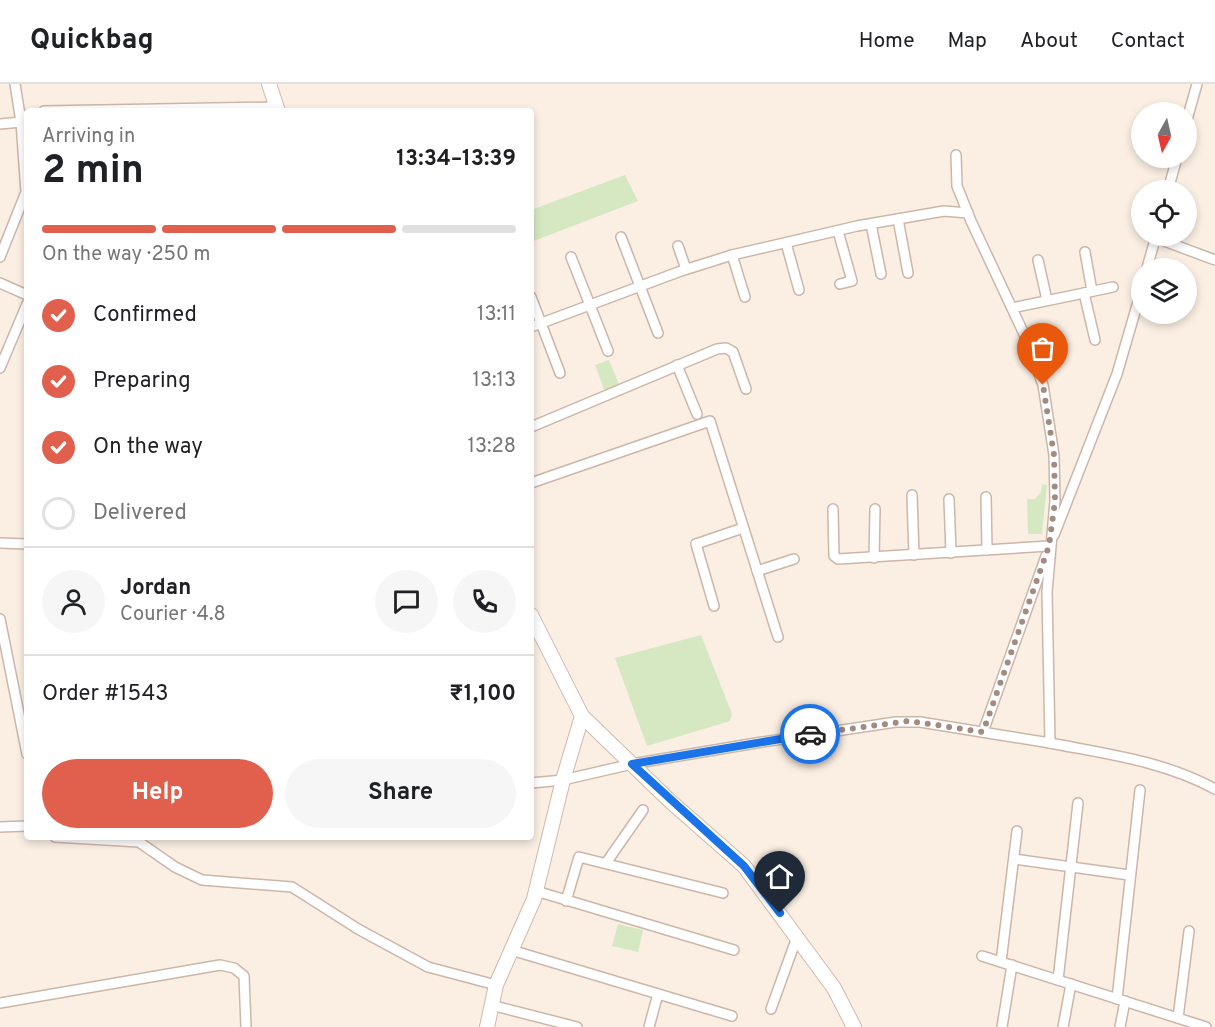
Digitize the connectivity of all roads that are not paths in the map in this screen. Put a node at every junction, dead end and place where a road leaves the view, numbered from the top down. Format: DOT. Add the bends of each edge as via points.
graph roads {
  1 [pos="15,84"];
  2 [pos="269,84"];
  3 [pos="1197,84"];
  4 [pos="1192,102"];
  5 [pos="278,108"];
  6 [pos="24,118"];
  7 [pos="0,124"];
  8 [pos="956,155"];
  9 [pos="24,197"];
  10 [pos="968,213"];
  11 [pos="898,219"];
  12 [pos="871,224"];
  13 [pos="838,231"];
  14 [pos="621,237"];
  15 [pos="786,243"];
  16 [pos="678,246"];
  17 [pos="1179,246"];
  18 [pos="1085,252"];
  19 [pos="732,255"];
  20 [pos="0,257"];
  21 [pos="571,257"];
  22 [pos="1038,260"];
  23 [pos="1215,260"];
  24 [pos="686,269"];
  25 [pos="908,273"];
  26 [pos="880,274"];
  27 [pos="0,283"];
  28 [pos="840,284"];
  29 [pos="640,285"];
  30 [pos="1113,287"];
  31 [pos="799,290"];
  32 [pos="1088,292"];
  33 [pos="24,294"];
  34 [pos="745,297"];
  35 [pos="1047,300"];
  36 [pos="590,304"];
  37 [pos="534,305"];
  38 [pos="1012,308"];
  39 [pos="24,309"];
  40 [pos="541,323"];
  41 [pos="1132,324"];
  42 [pos="534,326"];
  43 [pos="658,333"];
  44 [pos="1095,340"];
  45 [pos="5,344"];
  46 [pos="608,351"];
  47 [pos="678,365"];
  48 [pos="0,368"];
  49 [pos="560,373"];
  50 [pos="746,389"];
  51 [pos="697,414"];
  52 [pos="534,426"];
  53 [pos="534,482"];
  54 [pos="912,495"];
  55 [pos="986,497"];
  56 [pos="949,499"];
  57 [pos="833,509"];
  58 [pos="875,509"];
  59 [pos="743,528"];
  60 [pos="0,543"];
  61 [pos="24,544"];
  62 [pos="1049,546"];
  63 [pos="987,550"];
  64 [pos="951,552"];
  65 [pos="915,555"];
  66 [pos="874,558"];
  67 [pos="794,559"];
  68 [pos="757,571"];
  69 [pos="714,606"];
  70 [pos="0,619"];
  71 [pos="534,621"];
  72 [pos="778,637"];
  73 [pos="582,716"];
  74 [pos="983,732"];
  75 [pos="24,739"];
  76 [pos="1050,743"];
  77 [pos="632,764"];
  78 [pos="563,780"];
  79 [pos="534,783"];
  80 [pos="1215,789"];
  81 [pos="1140,790"];
  82 [pos="1078,803"];
  83 [pos="644,810"];
  84 [pos="24,826"];
  85 [pos="0,827"];
  86 [pos="1017,831"];
  87 [pos="106,840"];
  88 [pos="1014,859"];
  89 [pos="606,863"];
  90 [pos="1071,868"];
  91 [pos="1129,875"];
  92 [pos="536,891"];
  93 [pos="723,893"];
  94 [pos="566,901"];
  95 [pos="1189,931"];
  96 [pos="797,936"];
  97 [pos="512,950"];
  98 [pos="734,950"];
  99 [pos="982,956"];
  100 [pos="1001,962"];
  101 [pos="1012,965"];
  102 [pos="1058,980"];
  103 [pos="1071,984"];
  104 [pos="496,985"];
  105 [pos="658,994"];
  106 [pos="1121,1000"];
  107 [pos="0,1003"];
  108 [pos="491,1005"];
  109 [pos="771,1009"];
  110 [pos="732,1016"];
  111 [pos="1178,1018"];
  112 [pos="246,1027"];
  113 [pos="487,1027"];
  114 [pos="577,1027"];
  115 [pos="649,1027"];
  116 [pos="854,1027"];
  117 [pos="1002,1027"];
  118 [pos="1063,1027"];
  119 [pos="1120,1027"];
  120 [pos="1206,1027"];
  1 -- 6 [label="street"];
  2 -- 5 [label="street"];
  3 -- 4 [label="street"];
  6 -- 7 [label="street"];
  8 -- 10 [label="street" via="957,186"];
  9 -- 20 [label="street"];
  10 -- 11 [label="street" via="944,211"];
  10 -- 38 [label="street"];
  11 -- 12 [label="street"];
  11 -- 25 [label="street"];
  12 -- 13 [label="street"];
  12 -- 26 [label="street"];
  13 -- 15 [label="street"];
  13 -- 28 [label="street" via="852,281"];
  14 -- 29 [label="street"];
  15 -- 19 [label="street"];
  15 -- 31 [label="street"];
  16 -- 24 [label="street"];
  17 -- 23 [label="street"];
  18 -- 32 [label="street"];
  19 -- 24 [label="street"];
  19 -- 34 [label="street"];
  21 -- 36 [label="street"];
  22 -- 35 [label="street"];
  24 -- 29 [label="street"];
  27 -- 33 [label="street"];
  29 -- 36 [label="street"];
  29 -- 43 [label="street"];
  30 -- 32 [label="street"];
  32 -- 35 [label="street"];
  32 -- 44 [label="street"];
  35 -- 38 [label="street"];
  36 -- 40 [label="street"];
  36 -- 46 [label="street"];
  37 -- 40 [label="street"];
  38 -- 62 [label="street" via="1043,385 1055,501"];
  39 -- 45 [label="street"];
  40 -- 42 [label="street"];
  40 -- 49 [label="street"];
  41 -- 62 [label="street" via="1117,374"];
  45 -- 48 [label="street"];
  47 -- 50 [label="street" via="726,348 733,352"];
  47 -- 51 [label="street"];
  47 -- 52 [label="street"];
  53 -- 59 [label="street" via="710,421"];
  54 -- 65 [label="street"];
  55 -- 63 [label="street"];
  56 -- 64 [label="street"];
  57 -- 66 [label="street" via="834,556"];
  58 -- 66 [label="street"];
  59 -- 68 [label="street"];
  59 -- 69 [label="street" via="696,544"];
  60 -- 61 [label="street"];
  62 -- 63 [label="street"];
  62 -- 74 [label="street"];
  62 -- 76 [label="street"];
  63 -- 64 [label="street"];
  64 -- 65 [label="street"];
  65 -- 66 [label="street"];
  67 -- 68 [label="street"];
  68 -- 72 [label="street"];
  70 -- 75 [label="street"];
  71 -- 73 [label="street"];
  73 -- 77 [label="street"];
  73 -- 78 [label="street"];
  74 -- 76 [label="street"];
  74 -- 77 [label="street" via="920,722 887,722"];
  76 -- 80 [label="street" via="1151,763"];
  77 -- 78 [label="street"];
  77 -- 96 [label="street" via="744,866"];
  78 -- 79 [label="street"];
  78 -- 92 [label="street"];
  81 -- 91 [label="street"];
  82 -- 90 [label="street"];
  83 -- 89 [label="street"];
  84 -- 85 [label="street"];
  86 -- 88 [label="street"];
  87 -- 104 [label="street" via="140,842 175,867 202,880 292,886 428,967"];
  88 -- 90 [label="street"];
  88 -- 100 [label="street"];
  89 -- 93 [label="street"];
  89 -- 94 [label="street" via="579,857"];
  90 -- 91 [label="street"];
  90 -- 102 [label="street"];
  91 -- 106 [label="street"];
  92 -- 94 [label="street"];
  92 -- 97 [label="street"];
  94 -- 98 [label="street"];
  95 -- 111 [label="street"];
  96 -- 109 [label="street"];
  96 -- 116 [label="street" via="834,988"];
  97 -- 104 [label="street"];
  97 -- 105 [label="street"];
  99 -- 100 [label="street"];
  100 -- 101 [label="street"];
  101 -- 102 [label="street"];
  101 -- 117 [label="street"];
  102 -- 103 [label="street"];
  103 -- 106 [label="street"];
  103 -- 118 [label="street"];
  104 -- 108 [label="street"];
  105 -- 110 [label="street"];
  105 -- 115 [label="street"];
  106 -- 111 [label="street"];
  106 -- 119 [label="street"];
  107 -- 112 [label="street" via="220,965 234,968 244,976"];
  108 -- 113 [label="street"];
  108 -- 114 [label="street"];
  111 -- 120 [label="street"];
}
